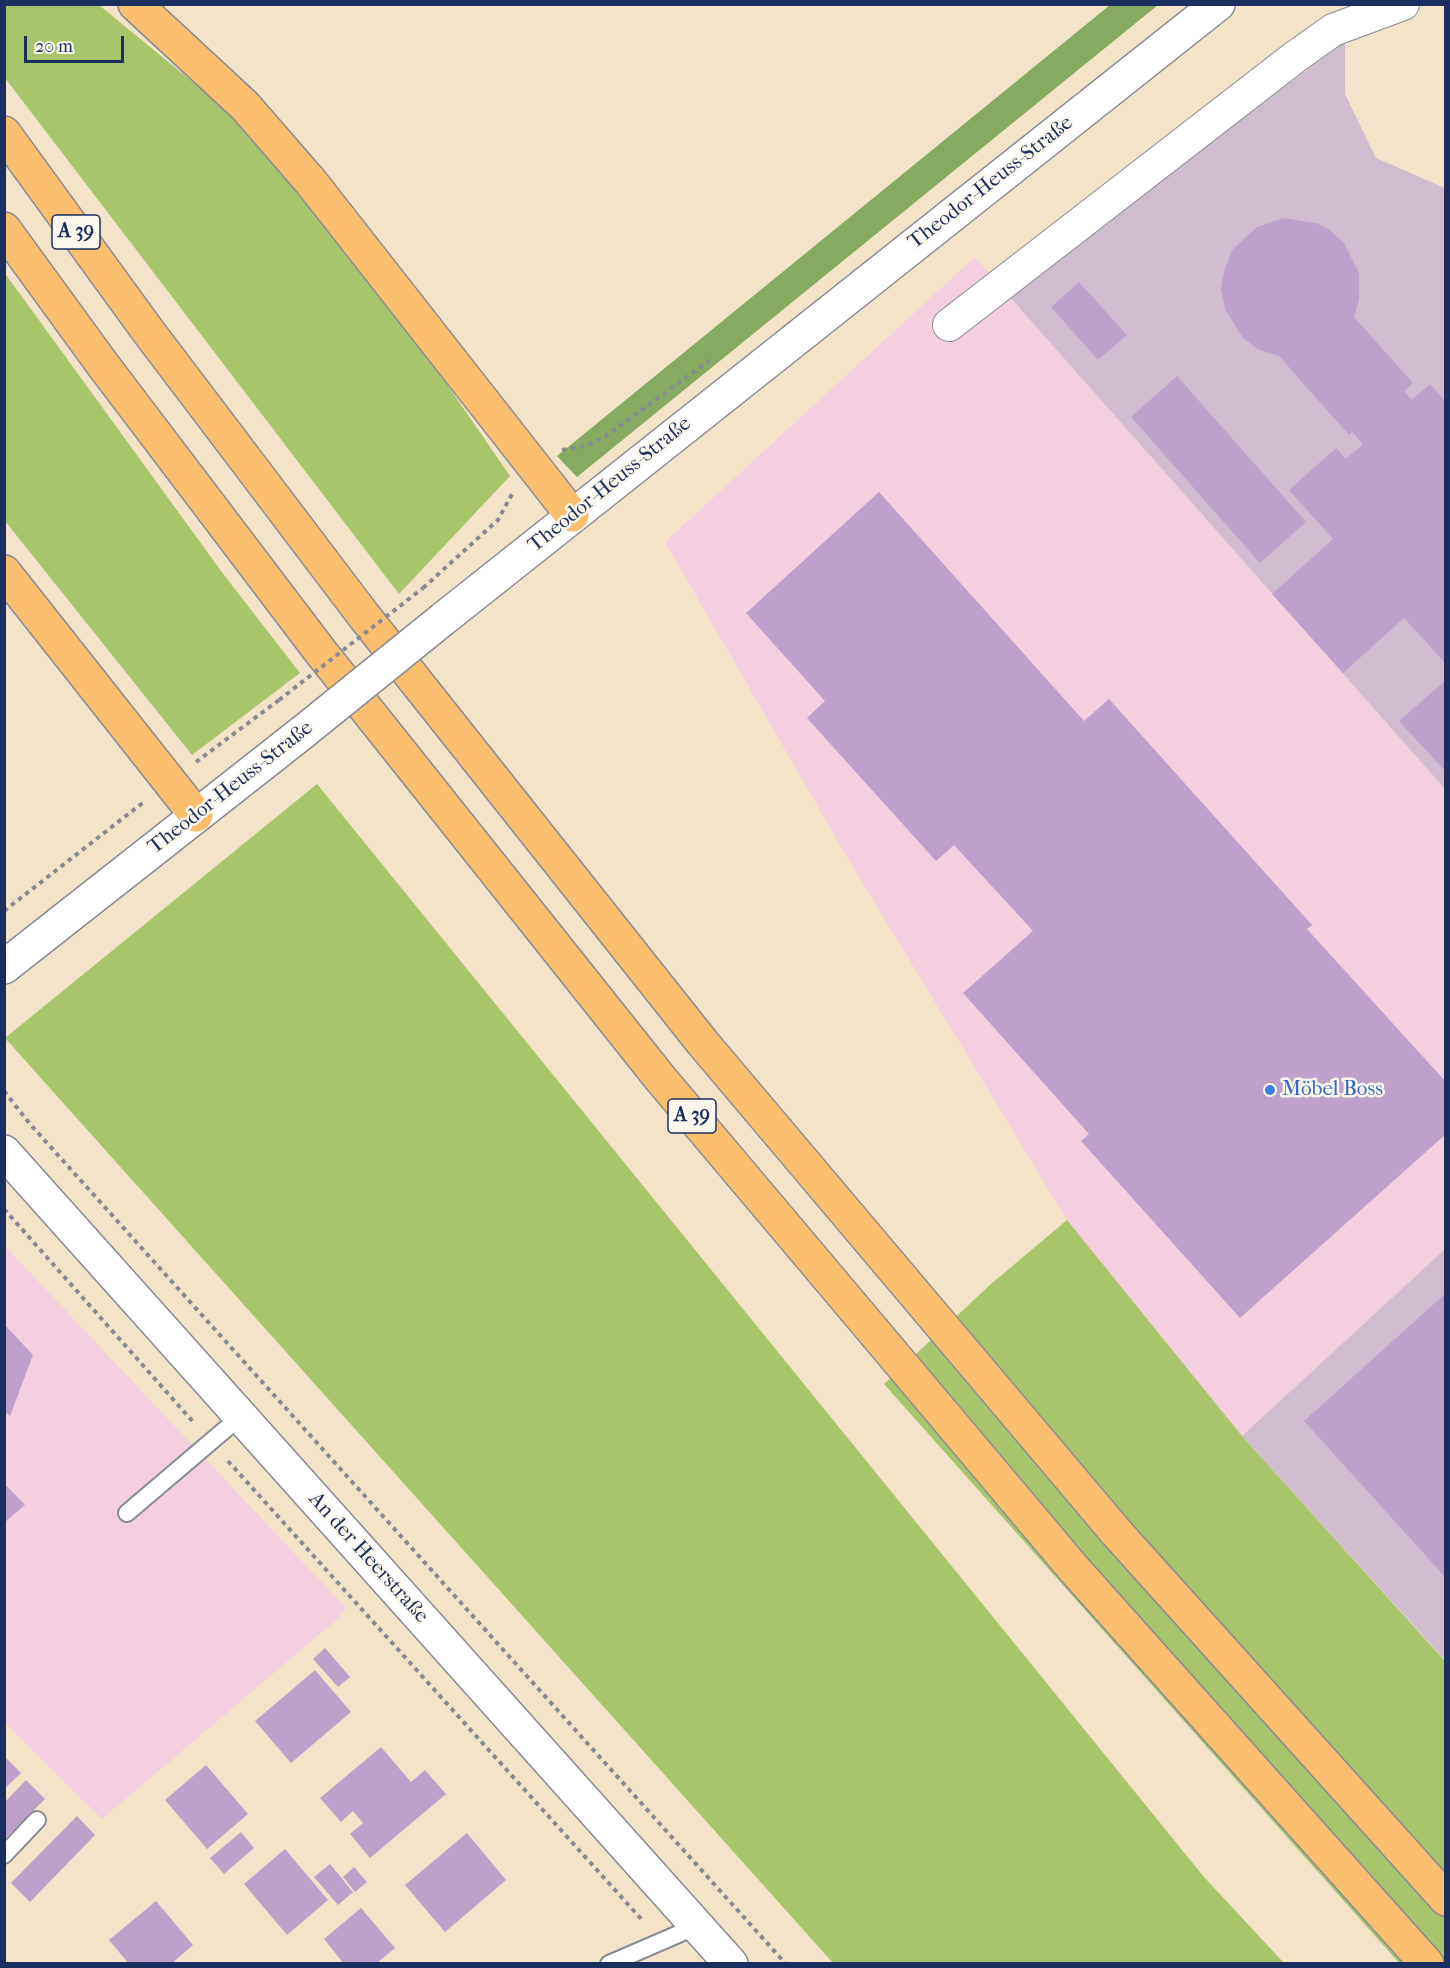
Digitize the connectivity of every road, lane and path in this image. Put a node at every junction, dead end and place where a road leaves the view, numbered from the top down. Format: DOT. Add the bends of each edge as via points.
graph roads {
  1 [pos="135,4"];
  2 [pos="1218,4"];
  3 [pos="1403,4"];
  4 [pos="4,133"];
  5 [pos="4,229"];
  6 [pos="949,325"];
  7 [pos="603,438"];
  8 [pos="537,469"];
  9 [pos="572,515"];
  10 [pos="4,572"];
  11 [pos="279,700"];
  12 [pos="196,815"];
  13 [pos="4,967"];
  14 [pos="4,1091"];
  15 [pos="4,1152"];
  16 [pos="4,1209"];
  17 [pos="241,1416"];
  18 [pos="211,1442"];
  19 [pos="128,1513"];
  20 [pos="38,1820"];
  21 [pos="4,1855"];
  22 [pos="1446,1899"];
  23 [pos="697,1926"];
  24 [pos="662,1942"];
  25 [pos="609,1964"];
  26 [pos="730,1964"];
  27 [pos="786,1964"];
  28 [pos="1427,1964"];
  1 -- 8 [label="highway" via="252,114 311,182"];
  2 -- 9 [label="street, Theodor-Heuss-Straße"];
  3 -- 6 [label="street" via="1333,30"];
  4 -- 22 [label="highway, A 39" via="364,616 702,1042 1116,1532"];
  5 -- 28 [label="highway, A 39" via="320,651 660,1078 1074,1569"];
  7 -- 8 [label="path" via="560,450"];
  8 -- 9 [label="highway"];
  8 -- 11 [label="path, bridge" via="516,487 498,520 423,588"];
  9 -- 12 [label="street, Theodor-Heuss-Straße, bridge"];
  10 -- 12 [label="highway"];
  12 -- 13 [label="street, Theodor-Heuss-Straße"];
  14 -- 27 [label="path"];
  15 -- 17 [label="street, An der Heerstraße"];
  16 -- 18 [label="path"];
  17 -- 18 [label="lane"];
  17 -- 23 [label="street, An der Heerstraße"];
  18 -- 19 [label="lane"];
  18 -- 24 [label="path"];
  20 -- 21 [label="lane"];
  23 -- 24 [label="lane"];
  23 -- 26 [label="street, An der Heerstraße"];
  24 -- 25 [label="lane"];
}
